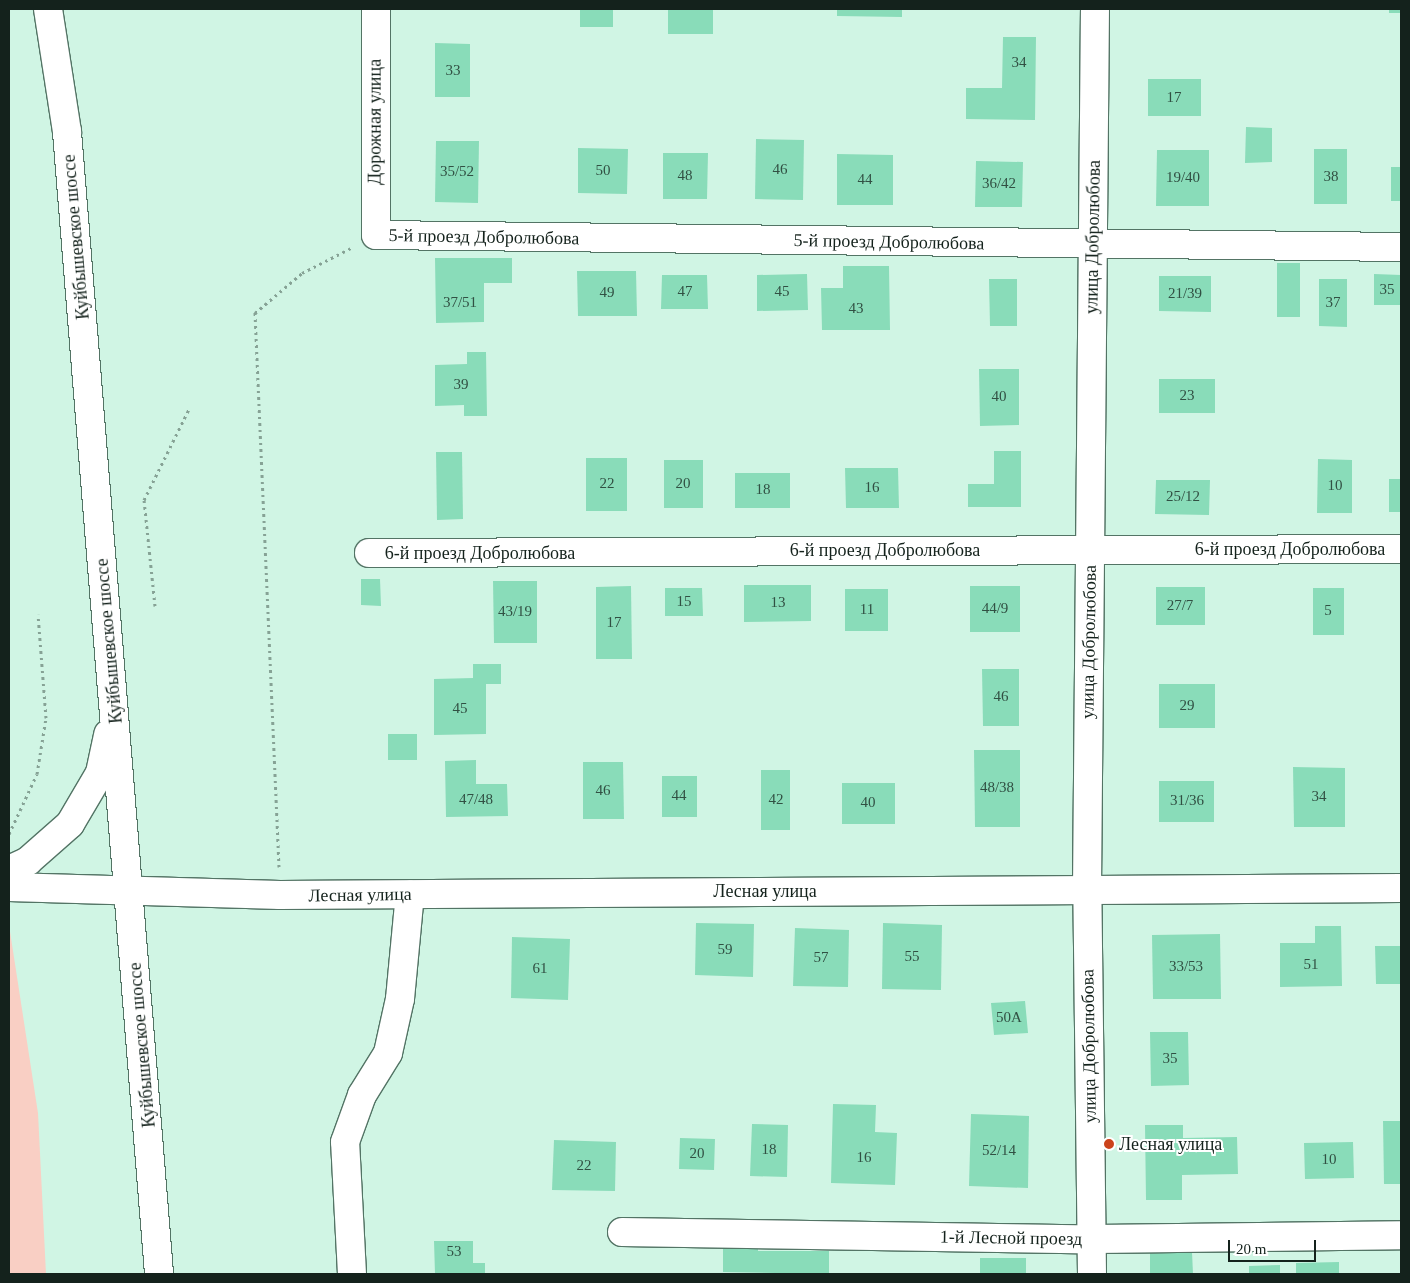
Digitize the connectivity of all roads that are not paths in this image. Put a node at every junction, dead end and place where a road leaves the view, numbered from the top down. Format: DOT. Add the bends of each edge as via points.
graph roads {
  1 [pos="48,9"];
  2 [pos="376,9"];
  3 [pos="1095,9"];
  4 [pos="376,235"];
  5 [pos="1093,244"];
  6 [pos="1401,247"];
  7 [pos="1090,549"];
  8 [pos="1401,549"];
  9 [pos="369,553"];
  10 [pos="114,706"];
  11 [pos="9,870"];
  12 [pos="9,887"];
  13 [pos="1087,888"];
  14 [pos="1401,888"];
  15 [pos="129,894"];
  16 [pos="410,894"];
  17 [pos="622,1232"];
  18 [pos="1401,1235"];
  19 [pos="1092,1239"];
  20 [pos="159,1274"];
  21 [pos="352,1274"];
  22 [pos="1092,1274"];
  1 -- 10 [label="main road, Куйбышевское шоссе" via="67,132"];
  2 -- 4 [label="main road, Дорожная улица"];
  3 -- 5 [label="main road, улица Добролюбова"];
  4 -- 5 [label="main road, 5-й проезд Добролюбова"];
  5 -- 6 [label="main road, 5-й проезд Добролюбова"];
  5 -- 7 [label="main road, улица Добролюбова"];
  7 -- 8 [label="main road, 6-й проезд Добролюбова"];
  7 -- 9 [label="main road, 6-й проезд Добролюбова"];
  7 -- 13 [label="main road, улица Добролюбова"];
  10 -- 11 [label="main road" via="100,773 70,824 28,861"];
  10 -- 15 [label="main road, Куйбышевское шоссе"];
  12 -- 15 [label="main road, Лесная улица"];
  13 -- 14 [label="main road, Лесная улица"];
  13 -- 16 [label="main road, Лесная улица"];
  13 -- 19 [label="main road, улица Добролюбова"];
  15 -- 16 [label="main road, Лесная улица"];
  15 -- 20 [label="main road, Куйбышевское шоссе"];
  16 -- 21 [label="main road" via="400,999 388,1053 362,1095 345,1142"];
  17 -- 19 [label="main road, 1-й Лесной проезд"];
  18 -- 19 [label="main road, 1-й Лесной проезд"];
  19 -- 22 [label="main road, улица Добролюбова"];
}
